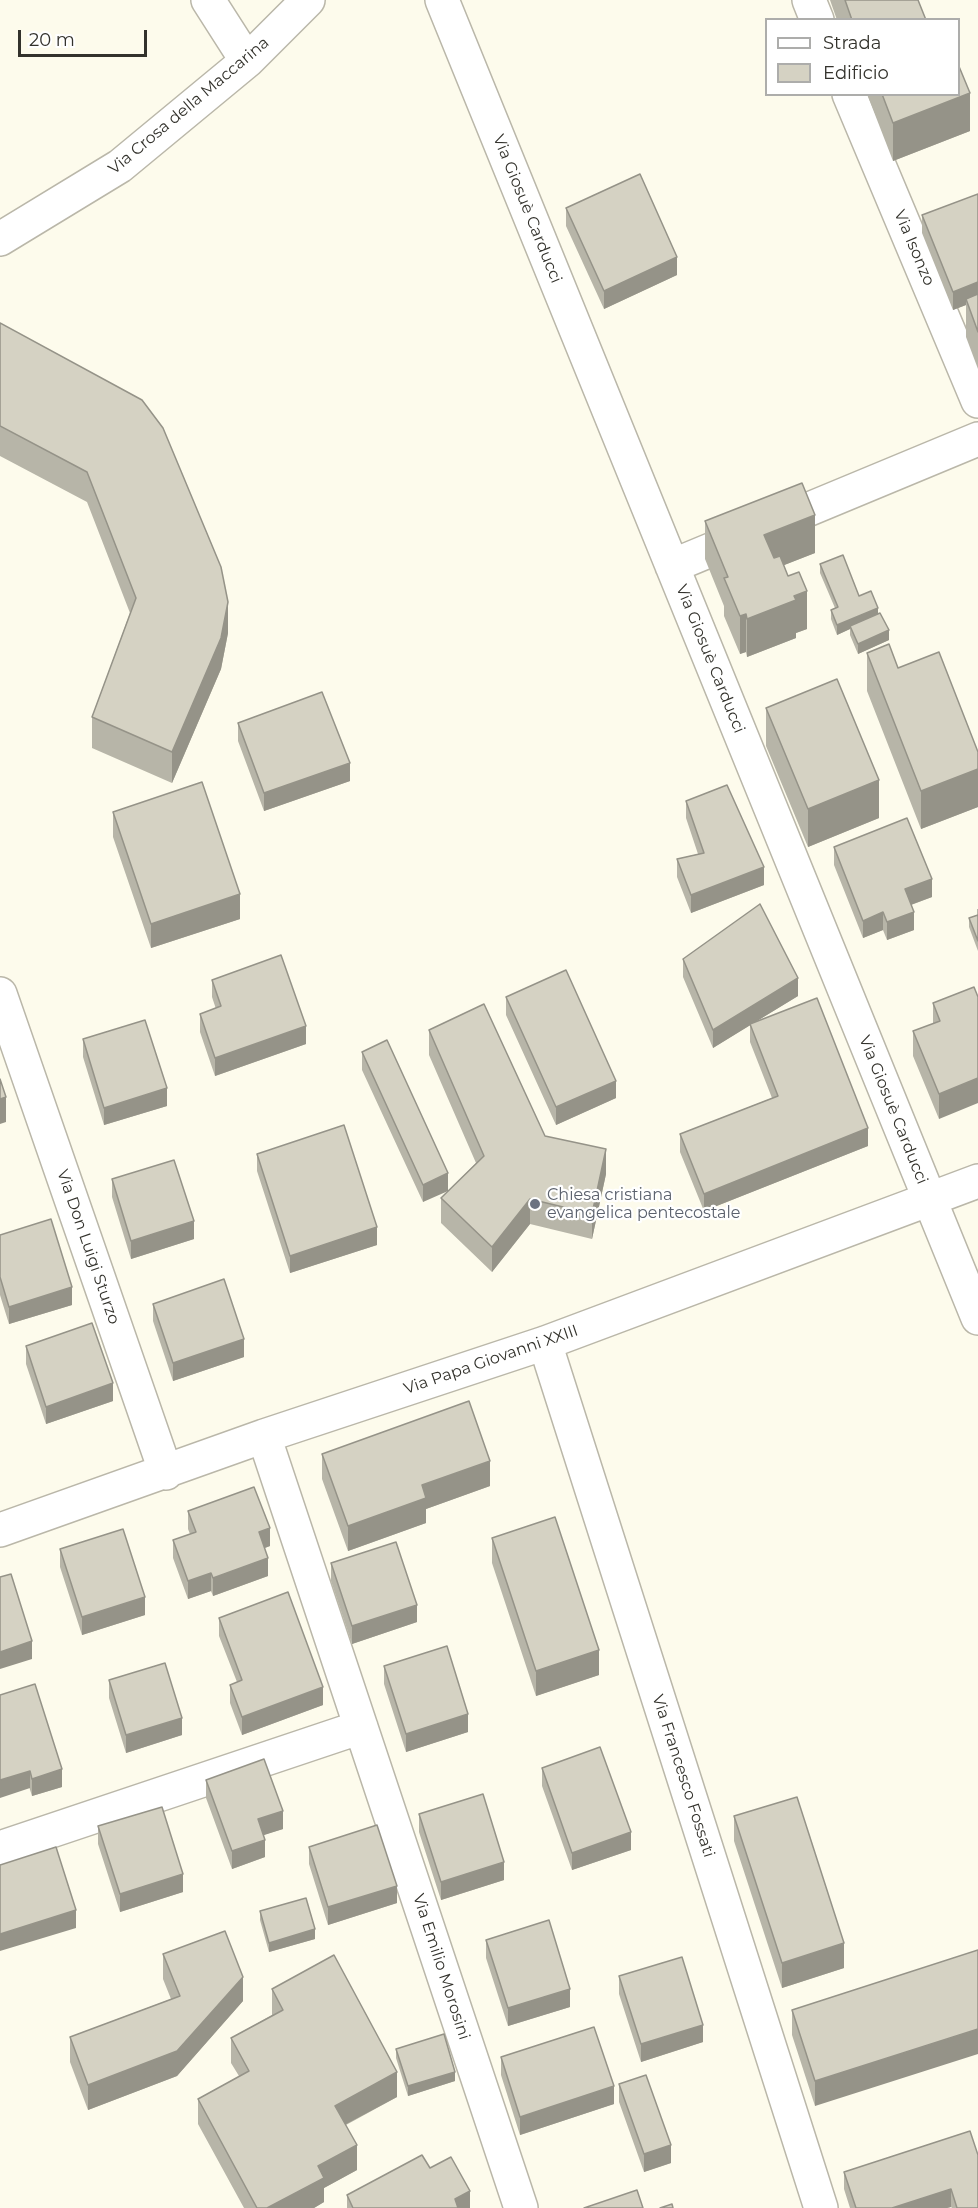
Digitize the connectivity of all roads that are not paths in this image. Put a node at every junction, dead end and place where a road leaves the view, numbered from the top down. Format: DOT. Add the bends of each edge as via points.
graph roads {
  1 [pos="208,0"];
  2 [pos="308,0"];
  3 [pos="442,0"];
  4 [pos="809,0"];
  5 [pos="816,18"];
  6 [pos="247,61"];
  7 [pos="850,96"];
  8 [pos="0,239"];
  9 [pos="978,401"];
  10 [pos="978,439"];
  11 [pos="672,566"];
  12 [pos="3,1013"];
  13 [pos="978,1181"];
  14 [pos="929,1200"];
  15 [pos="978,1318"];
  16 [pos="545,1343"];
  17 [pos="264,1436"];
  18 [pos="166,1473"];
  19 [pos="0,1530"];
  20 [pos="361,1726"];
  21 [pos="0,1848"];
  22 [pos="521,2208"];
  23 [pos="821,2208"];
  1 -- 6 [label="street"];
  2 -- 6 [label="street, Via Crosa della Maccarina"];
  3 -- 11 [label="street, Via Giosuè Carducci"];
  4 -- 5 [label="street"];
  6 -- 8 [label="street, Via Crosa della Maccarina" via="120,166"];
  7 -- 9 [label="street, Via Isonzo"];
  10 -- 11 [label="street"];
  11 -- 14 [label="street, Via Giosuè Carducci"];
  12 -- 18 [label="street, Via Don Luigi Sturzo"];
  13 -- 14 [label="street, Via Papa Giovanni XXIII"];
  14 -- 15 [label="street, Via Giosuè Carducci"];
  14 -- 16 [label="street, Via Papa Giovanni XXIII"];
  16 -- 17 [label="street, Via Papa Giovanni XXIII"];
  16 -- 23 [label="street, Via Francesco Fossati"];
  17 -- 18 [label="street, Via Papa Giovanni XXIII"];
  17 -- 20 [label="street, Via Emilio Morosini"];
  18 -- 19 [label="street, Via Papa Giovanni XXIII"];
  20 -- 21 [label="street"];
  20 -- 22 [label="street, Via Emilio Morosini"];
}
